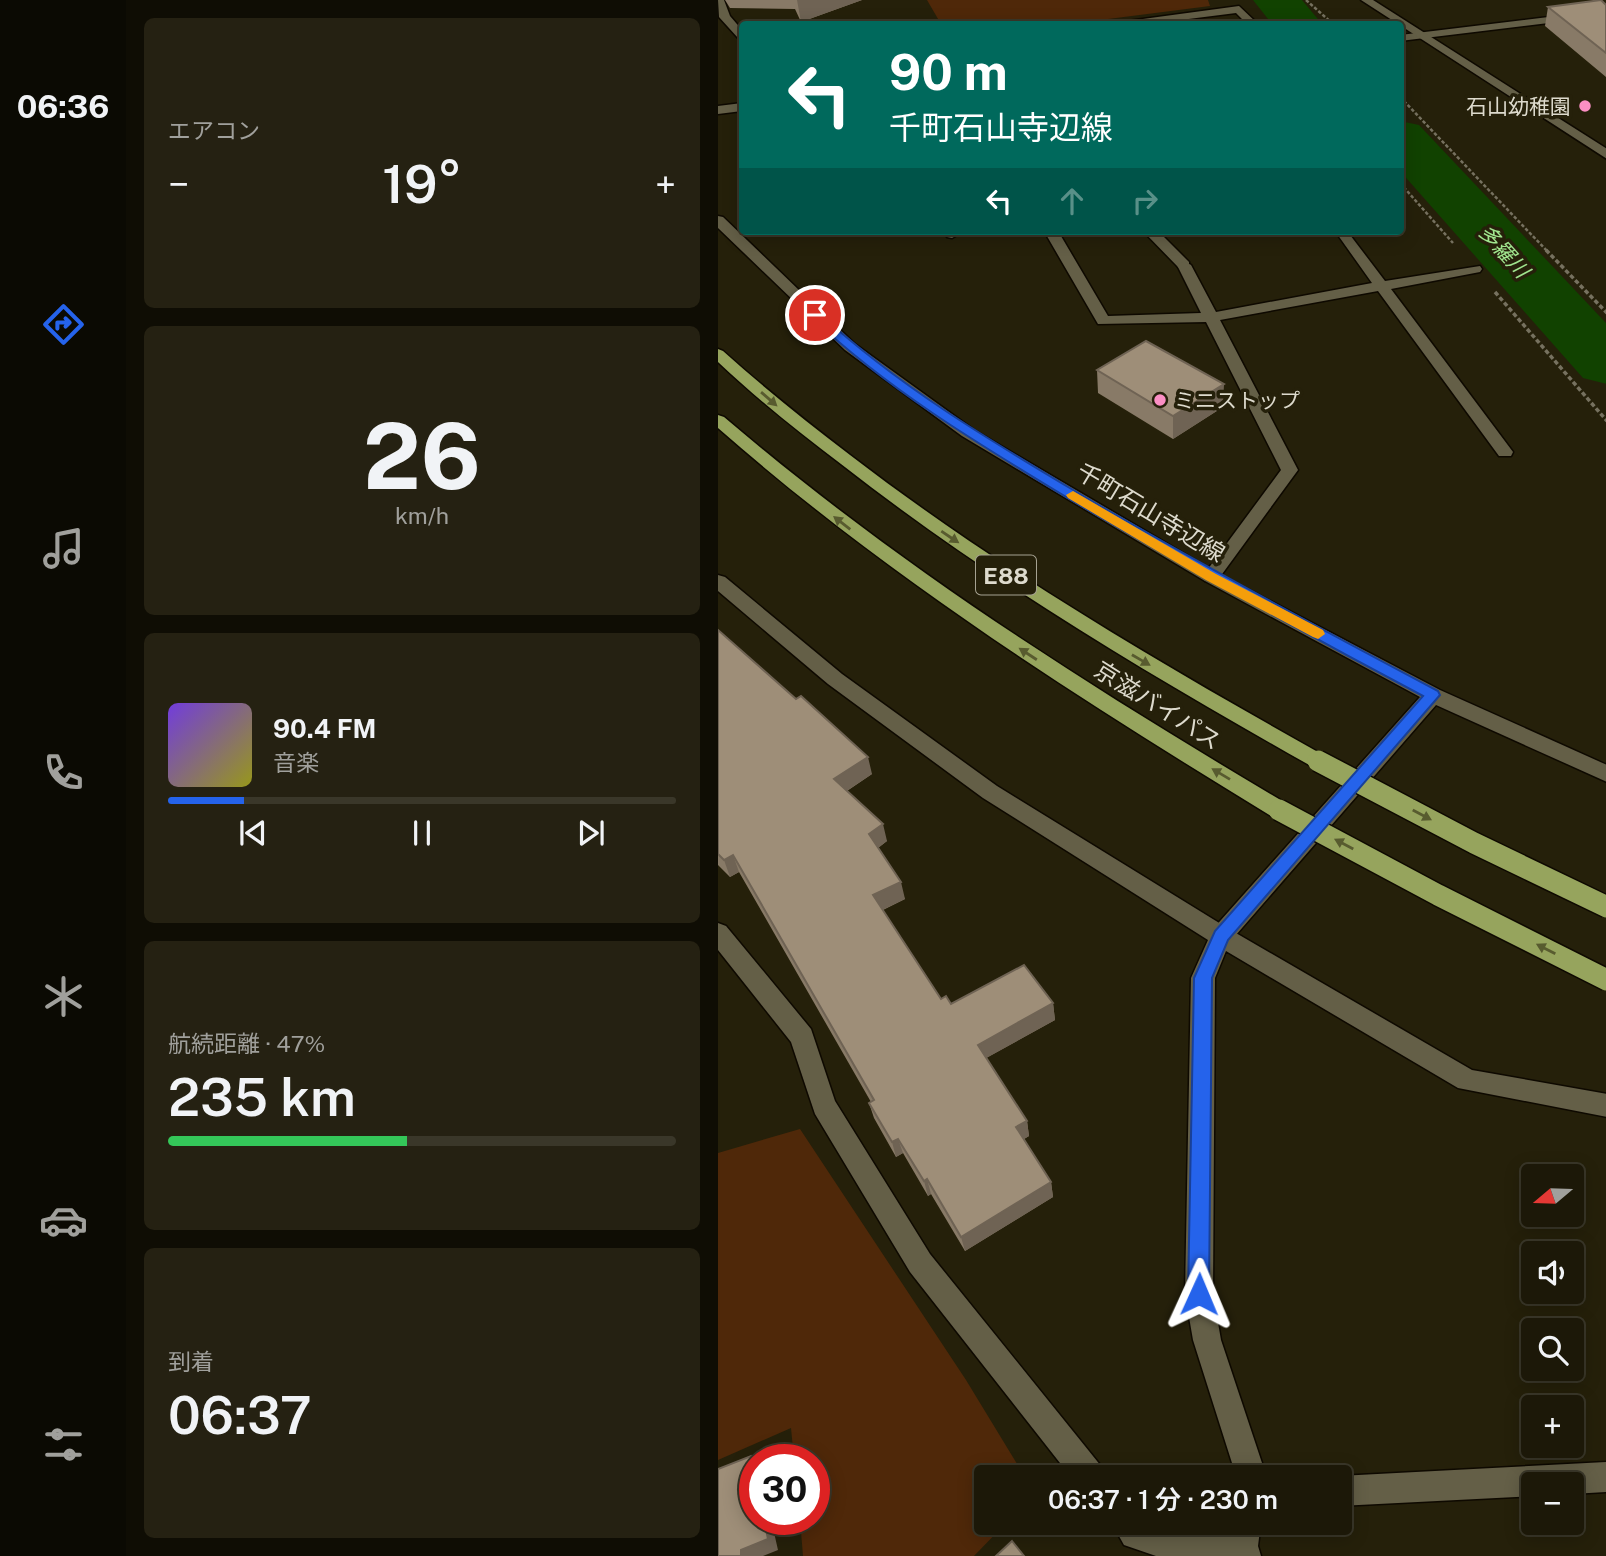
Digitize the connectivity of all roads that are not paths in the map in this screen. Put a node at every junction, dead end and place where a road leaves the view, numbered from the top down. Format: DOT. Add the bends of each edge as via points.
graph roads {
  1 [pos="719,0"];
  2 [pos="1366,0"];
  3 [pos="1606,13"];
  4 [pos="1150,21"];
  5 [pos="1250,21"];
  6 [pos="1398,21"];
  7 [pos="1404,25"];
  8 [pos="739,33"];
  9 [pos="1421,36"];
  10 [pos="1404,38"];
  11 [pos="739,107"];
  12 [pos="718,110"];
  13 [pos="1606,155"];
  14 [pos="718,220"];
  15 [pos="1053,235"];
  16 [pos="1154,235"];
  17 [pos="1343,235"];
  18 [pos="1475,269"];
  19 [pos="1382,287"];
  20 [pos="1212,317"];
  21 [pos="718,354"];
  22 [pos="718,421"];
  23 [pos="1505,452"];
  24 [pos="1211,577"];
  25 [pos="718,581"];
  26 [pos="1433,695"];
  27 [pos="1606,774"];
  28 [pos="1606,907"];
  29 [pos="718,933"];
  30 [pos="1221,936"];
  31 [pos="1606,980"];
  32 [pos="1606,1106"];
  33 [pos="1080,1465"];
  34 [pos="1247,1465"];
  35 [pos="1606,1477"];
  36 [pos="1352,1490"];
  37 [pos="1138,1535"];
  38 [pos="1244,1541"];
  1 -- 8 [label="street" via="725,17"];
  2 -- 6 [label="street"];
  3 -- 9 [label="street"];
  4 -- 5 [label="street" via="1239,9"];
  7 -- 9 [label="street"];
  9 -- 10 [label="street"];
  9 -- 13 [label="street"];
  11 -- 12 [label="street"];
  14 -- 24 [label="street, 千町石山寺辺線" via="850,348 968,433"];
  15 -- 20 [label="street" via="1103,321"];
  16 -- 20 [label="street" via="1184,265"];
  17 -- 19 [label="street"];
  18 -- 19 [label="street"];
  19 -- 20 [label="street"];
  19 -- 23 [label="street"];
  20 -- 24 [label="street" via="1290,470"];
  21 -- 28 [label="highway, 京滋バイパス / E88, one-way, bridge" via="891,497 1094,633 1318,761"];
  31 -- 22 [label="highway, 京滋バイパス / E88, one-way, bridge" via="1279,810 1110,708 911,577"];
  24 -- 26 [label="street, 千町石山寺辺線"];
  25 -- 30 [label="street" via="835,679 990,792"];
  26 -- 27 [label="street, 千町石山寺辺線"];
  26 -- 30 [label="street"];
  29 -- 33 [label="street" via="803,1037 824,1106 920,1264"];
  30 -- 32 [label="street" via="1467,1080"];
  30 -- 34 [label="street" via="1203,978 1199,1294 1207,1340"];
  35 -- 36 [label="street"];
  37 -- 38 [label="street" via="1191,1551"];
}
